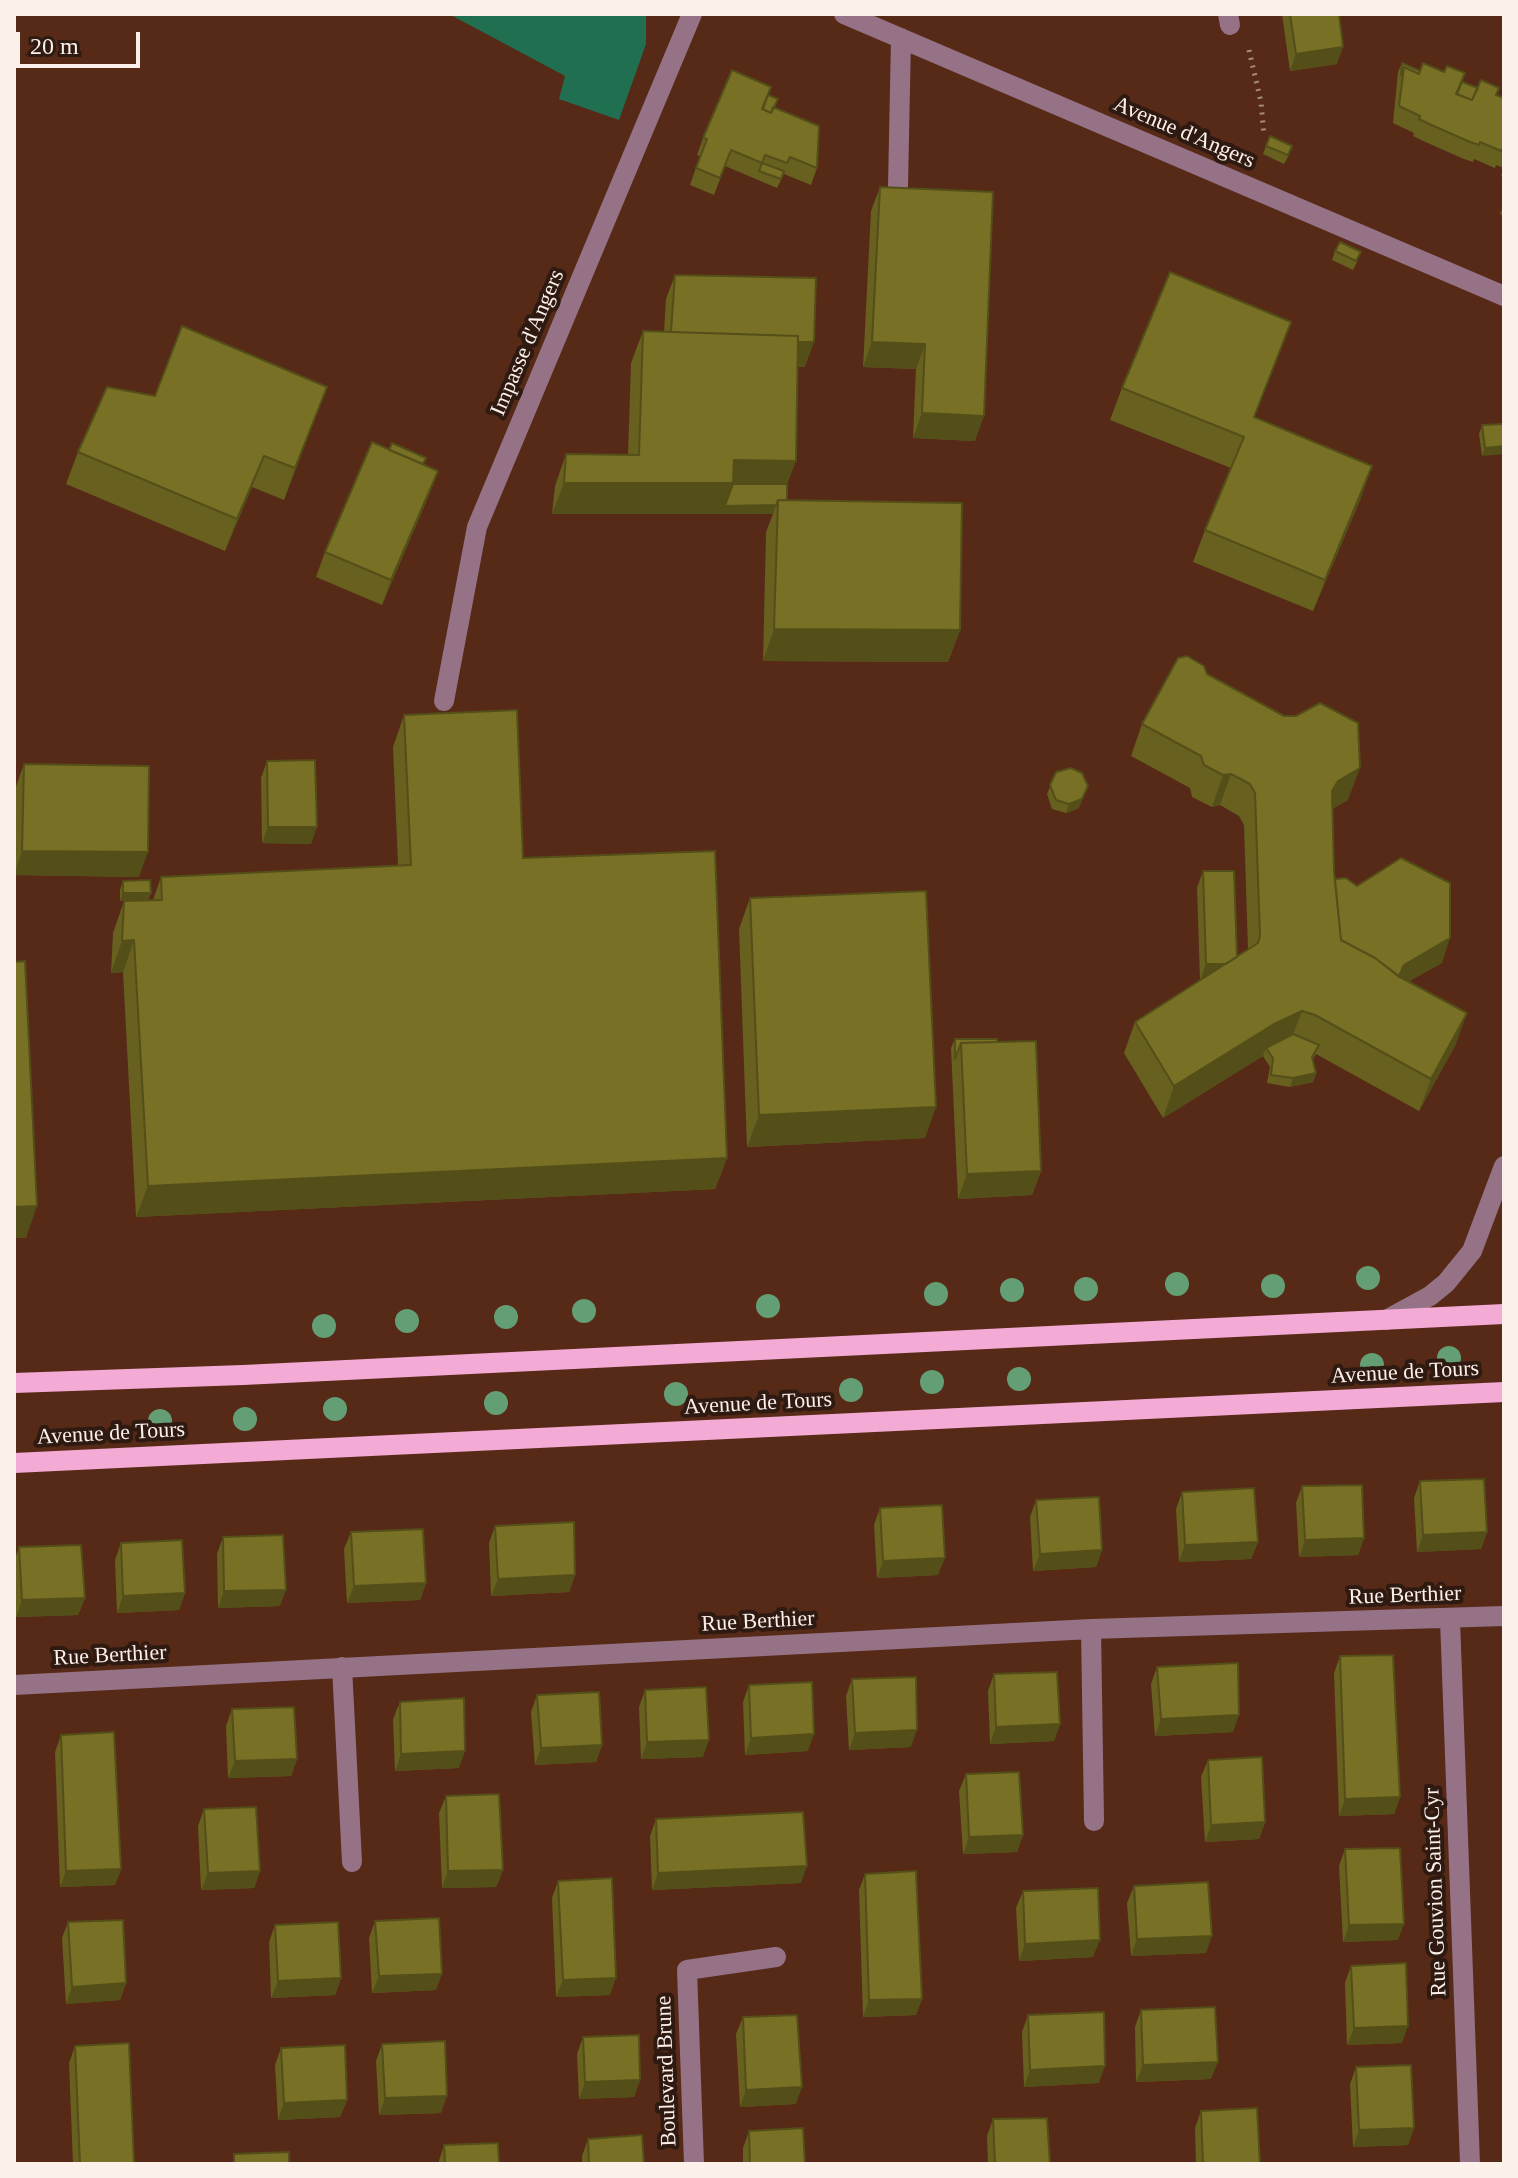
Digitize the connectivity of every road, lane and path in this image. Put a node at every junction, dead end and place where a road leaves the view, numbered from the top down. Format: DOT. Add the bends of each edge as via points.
graph roads {
  1 [pos="692,14"];
  2 [pos="844,14"];
  3 [pos="1229,20"];
  4 [pos="901,38"];
  5 [pos="1264,136"];
  6 [pos="898,187"];
  7 [pos="1504,296"];
  8 [pos="444,701"];
  9 [pos="1504,1166"];
  10 [pos="1504,1314"];
  11 [pos="1386,1320"];
  12 [pos="14,1383"];
  13 [pos="1504,1392"];
  14 [pos="14,1463"];
  15 [pos="1504,1616"];
  16 [pos="1450,1619"];
  17 [pos="1091,1629"];
  18 [pos="342,1667"];
  19 [pos="14,1685"];
  20 [pos="1094,1821"];
  21 [pos="352,1862"];
  22 [pos="776,1957"];
  23 [pos="694,2164"];
  24 [pos="1470,2164"];
  1 -- 8 [label="street, Impasse d'Angers" via="477,527"];
  2 -- 4 [label="street, Avenue d'Angers"];
  3 -- 5 [label="path" via="1244,36 1256,72"];
  4 -- 6 [label="street"];
  4 -- 7 [label="street, Avenue d'Angers"];
  9 -- 11 [label="street" via="1472,1251 1430,1296"];
  10 -- 11 [label="main road"];
  11 -- 12 [label="main road"];
  13 -- 14 [label="main road, Avenue de Tours"];
  15 -- 16 [label="street, Rue Berthier"];
  16 -- 17 [label="street, Rue Berthier"];
  16 -- 24 [label="street, Rue Gouvion Saint-Cyr"];
  17 -- 18 [label="street, Rue Berthier"];
  17 -- 20 [label="street"];
  18 -- 19 [label="street, Rue Berthier"];
  18 -- 21 [label="street"];
  22 -- 23 [label="street, Boulevard Brune" via="687,1970"];
}
